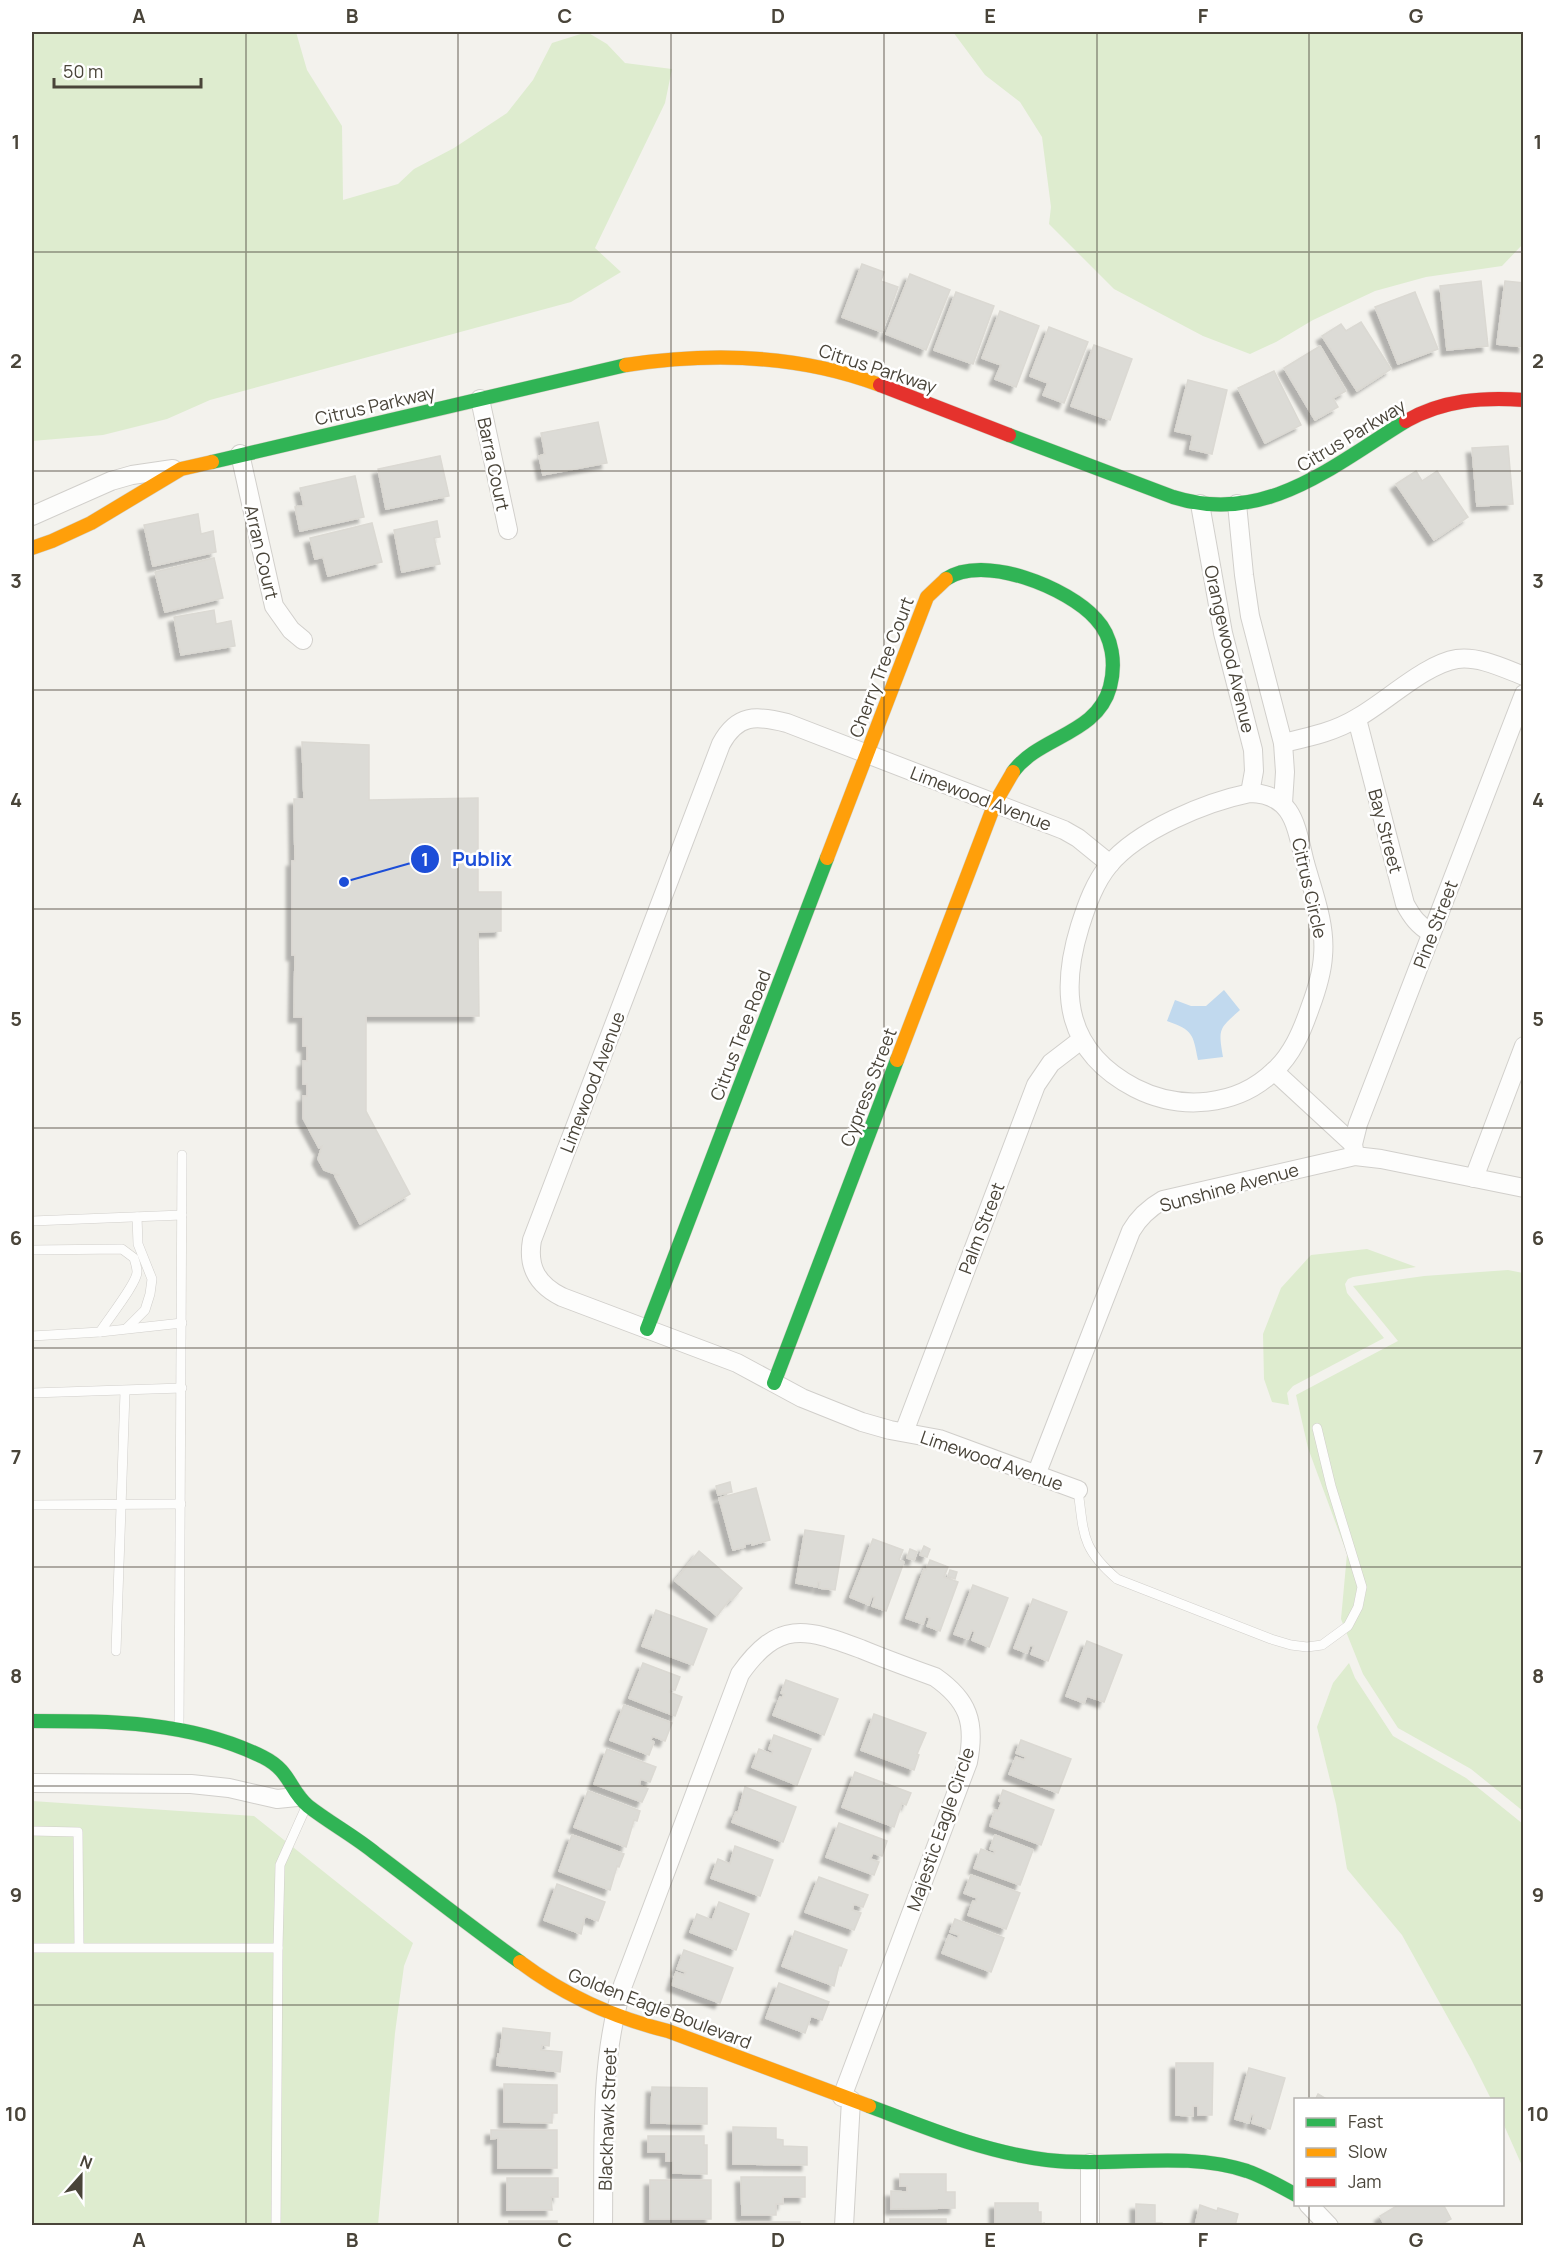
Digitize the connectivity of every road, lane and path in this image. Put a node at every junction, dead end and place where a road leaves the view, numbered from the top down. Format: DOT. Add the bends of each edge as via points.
graph roads {
  1 [pos="480,399"];
  2 [pos="1524,400"];
  3 [pos="240,454"];
  4 [pos="181,469"];
  5 [pos="67,501"];
  6 [pos="1200,504"];
  7 [pos="1237,504"];
  8 [pos="32,516"];
  9 [pos="82,529"];
  10 [pos="508,530"];
  11 [pos="32,548"];
  12 [pos="1254,634"];
  13 [pos="303,640"];
  14 [pos="1226,645"];
  15 [pos="1524,676"];
  16 [pos="1524,694"];
  17 [pos="1357,719"];
  18 [pos="1283,743"];
  19 [pos="866,754"];
  20 [pos="1250,794"];
  21 [pos="995,803"];
  22 [pos="1283,803"];
  23 [pos="1110,864"];
  24 [pos="1431,933"];
  25 [pos="1081,1040"];
  26 [pos="1524,1046"];
  27 [pos="1275,1071"];
  28 [pos="1354,1150"];
  29 [pos="182,1155"];
  30 [pos="1474,1178"];
  31 [pos="1524,1188"];
  32 [pos="182,1215"];
  33 [pos="137,1217"];
  34 [pos="32,1221"];
  35 [pos="32,1250"];
  36 [pos="182,1323"];
  37 [pos="127,1328"];
  38 [pos="647,1329"];
  39 [pos="100,1332"];
  40 [pos="32,1336"];
  41 [pos="774,1383"];
  42 [pos="182,1389"];
  43 [pos="125,1392"];
  44 [pos="32,1393"];
  45 [pos="1317,1428"];
  46 [pos="904,1432"];
  47 [pos="1036,1475"];
  48 [pos="1078,1490"];
  49 [pos="121,1504"];
  50 [pos="180,1504"];
  51 [pos="32,1505"];
  52 [pos="116,1651"];
  53 [pos="32,1721"];
  54 [pos="179,1727"];
  55 [pos="32,1783"];
  56 [pos="302,1801"];
  57 [pos="32,1831"];
  58 [pos="79,1947"];
  59 [pos="32,1948"];
  60 [pos="278,1948"];
  61 [pos="615,2013"];
  62 [pos="846,2098"];
  63 [pos="1090,2163"];
  64 [pos="1294,2194"];
  65 [pos="1309,2206"];
  66 [pos="276,2226"];
  67 [pos="603,2226"];
  68 [pos="844,2226"];
  69 [pos="1089,2226"];
  70 [pos="1329,2226"];
  1 -- 3 [label="street, Citrus Parkway"];
  1 -- 6 [label="street, Citrus Parkway" via="656,360 722,356 787,360 853,375 1156,491"];
  1 -- 10 [label="street, Barra Court"];
  2 -- 7 [label="street, Citrus Parkway" via="1479,398 1428,410 1310,483 1274,498"];
  3 -- 4 [label="street, Citrus Parkway"];
  3 -- 13 [label="street, Arran Court" via="274,606"];
  4 -- 5 [label="street" via="132,475"];
  4 -- 9 [label="street, Citrus Parkway"];
  5 -- 8 [label="street"];
  5 -- 9 [label="street"];
  6 -- 7 [label="street, Citrus Parkway"];
  6 -- 14 [label="street, Orangewood Avenue"];
  7 -- 12 [label="street"];
  9 -- 11 [label="street, Citrus Parkway"];
  12 -- 14 [label="street"];
  12 -- 18 [label="street"];
  14 -- 20 [label="street, Orangewood Avenue" via="1253,750"];
  15 -- 17 [label="street" via="1491,664 1457,659 1429,670"];
  16 -- 24 [label="street, Pine Street"];
  17 -- 18 [label="street" via="1327,733"];
  17 -- 24 [label="street, Bay Street" via="1405,904 1412,918"];
  18 -- 22 [label="street"];
  19 -- 21 [label="street, Limewood Avenue"];
  19 -- 21 [label="street, Cherry Tree Court" via="922,607 934,587 954,573 979,568 1038,583 1072,598 1096,617 1111,645 1113,675 1095,716 1032,753 1011,775"];
  19 -- 38 [label="street, Citrus Tree Road"];
  19 -- 38 [label="street, Limewood Avenue" via="787,723 758,718 734,724 721,744 532,1240 532,1269 551,1292"];
  20 -- 22 [label="street, Citrus Circle" via="1273,796"];
  20 -- 23 [label="street, Citrus Circle" via="1165,825"];
  21 -- 23 [label="street, Limewood Avenue" via="1064,830"];
  21 -- 41 [label="street, Cypress Street"];
  22 -- 27 [label="street, Citrus Circle" via="1295,826 1317,905 1323,956 1307,1017"];
  23 -- 25 [label="street, Citrus Circle" via="1090,898 1072,957 1069,998"];
  24 -- 28 [label="street, Pine Street" via="1358,1124"];
  25 -- 27 [label="street, Citrus Circle" via="1107,1070 1147,1094 1168,1101 1215,1101 1258,1084"];
  25 -- 46 [label="street, Palm Street" via="1051,1063 1036,1085"];
  26 -- 30 [label="street"];
  27 -- 28 [label="street"];
  28 -- 30 [label="street, Sunshine Avenue"];
  28 -- 47 [label="street, Sunshine Avenue" via="1163,1200 1145,1212 1125,1244"];
  29 -- 32 [label="lane"];
  30 -- 31 [label="street, Sunshine Avenue"];
  32 -- 33 [label="lane"];
  32 -- 36 [label="lane"];
  33 -- 34 [label="lane"];
  33 -- 37 [label="lane" via="138,1244 152,1279 145,1310"];
  35 -- 39 [label="lane" via="122,1249 134,1258 134,1284"];
  36 -- 37 [label="lane"];
  36 -- 42 [label="lane"];
  37 -- 39 [label="lane"];
  38 -- 41 [label="street, Limewood Avenue" via="737,1363"];
  39 -- 40 [label="lane"];
  41 -- 46 [label="street, Limewood Avenue" via="862,1422"];
  42 -- 43 [label="lane"];
  42 -- 50 [label="lane"];
  43 -- 44 [label="lane"];
  43 -- 49 [label="lane"];
  45 -- 48 [label="lane" via="1362,1587 1348,1626 1322,1645 1307,1647 1271,1639 1118,1579 1101,1565 1085,1538"];
  46 -- 47 [label="street, Limewood Avenue" via="939,1438"];
  47 -- 48 [label="street, Limewood Avenue"];
  49 -- 50 [label="lane"];
  49 -- 51 [label="lane"];
  49 -- 52 [label="lane"];
  50 -- 54 [label="lane"];
  53 -- 54 [label="street, Golden Eagle Boulevard" via="136,1721"];
  54 -- 56 [label="street, Golden Eagle Boulevard" via="225,1741 275,1764 289,1778"];
  55 -- 56 [label="street" via="191,1784"];
  56 -- 60 [label="lane" via="280,1865"];
  56 -- 61 [label="street, Golden Eagle Boulevard" via="534,1974 563,1992"];
  57 -- 58 [label="lane" via="78,1832"];
  58 -- 59 [label="lane"];
  58 -- 60 [label="lane"];
  60 -- 66 [label="lane"];
  61 -- 62 [label="street, Golden Eagle Boulevard"];
  61 -- 62 [label="street, Majestic Eagle Circle" via="740,1674 753,1655 784,1635 798,1632 827,1636 935,1677 959,1697 972,1729 968,1761"];
  61 -- 67 [label="street, Blackhawk Street" via="605,2093"];
  62 -- 63 [label="street, Golden Eagle Boulevard" via="1005,2154"];
  62 -- 68 [label="street"];
  63 -- 64 [label="street, Golden Eagle Boulevard" via="1168,2161 1228,2165 1273,2181"];
  63 -- 69 [label="street"];
  65 -- 70 [label="street"];
}
